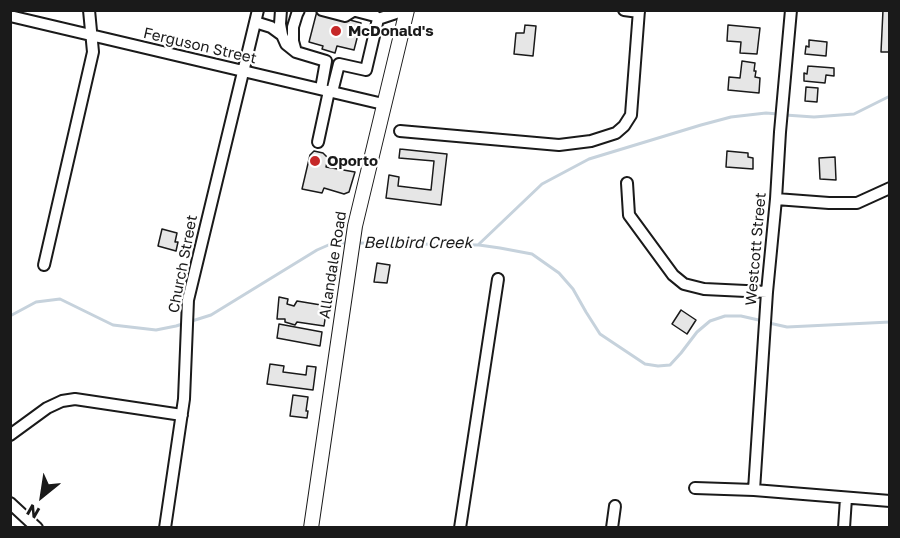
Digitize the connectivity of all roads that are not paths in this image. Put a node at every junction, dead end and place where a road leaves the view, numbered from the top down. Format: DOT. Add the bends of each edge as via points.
graph roads {
  1 [pos="89,10"];
  2 [pos="258,10"];
  3 [pos="281,10"];
  4 [pos="289,10"];
  5 [pos="299,10"];
  6 [pos="322,10"];
  7 [pos="406,10"];
  8 [pos="624,10"];
  9 [pos="791,10"];
  10 [pos="352,11"];
  11 [pos="639,11"];
  12 [pos="376,15"];
  13 [pos="10,16"];
  14 [pos="255,22"];
  15 [pos="92,35"];
  16 [pos="282,35"];
  17 [pos="294,47"];
  18 [pos="326,61"];
  19 [pos="339,64"];
  20 [pos="242,71"];
  21 [pos="327,91"];
  22 [pos="383,104"];
  23 [pos="400,131"];
  24 [pos="318,142"];
  25 [pos="627,183"];
  26 [pos="890,188"];
  27 [pos="776,199"];
  28 [pos="44,265"];
  29 [pos="498,279"];
  30 [pos="767,292"];
  31 [pos="182,415"];
  32 [pos="10,435"];
  33 [pos="695,488"];
  34 [pos="754,490"];
  35 [pos="846,498"];
  36 [pos="890,501"];
  37 [pos="10,503"];
  38 [pos="615,506"];
  39 [pos="37,528"];
  40 [pos="165,528"];
  41 [pos="311,528"];
  42 [pos="460,528"];
  43 [pos="612,528"];
  44 [pos="844,528"];
  1 -- 15 [label="street"];
  2 -- 14 [label="street, Church Street"];
  3 -- 16 [label="street"];
  4 -- 17 [label="street" via="286,23"];
  5 -- 17 [label="street" via="294,20"];
  6 -- 10 [label="street" via="345,16"];
  7 -- 12 [label="street"];
  7 -- 22 [label="main road, Allandale Road"];
  8 -- 11 [label="street"];
  9 -- 27 [label="street, Westcott Street"];
  10 -- 12 [label="street"];
  11 -- 23 [label="street" via="631,115 616,133 559,145"];
  12 -- 19 [label="street" via="366,70"];
  13 -- 15 [label="street, Ferguson Street"];
  14 -- 16 [label="street"];
  14 -- 20 [label="street, Church Street"];
  15 -- 20 [label="street, Ferguson Street"];
  15 -- 28 [label="street" via="93,52"];
  16 -- 17 [label="street" via="286,44"];
  17 -- 18 [label="street"];
  18 -- 19 [label="street"];
  18 -- 21 [label="street"];
  19 -- 21 [label="street"];
  20 -- 21 [label="street, Ferguson Street"];
  20 -- 31 [label="street, Church Street" via="191,286"];
  21 -- 22 [label="street, Ferguson Street"];
  21 -- 24 [label="street"];
  22 -- 41 [label="main road, Allandale Road" via="355,226"];
  25 -- 30 [label="street" via="629,214 673,276 684,284 704,289"];
  26 -- 27 [label="street" via="857,203"];
  27 -- 30 [label="street, Westcott Street"];
  29 -- 42 [label="street"];
  30 -- 34 [label="street, Westcott Street"];
  31 -- 32 [label="street" via="75,399 46,408"];
  31 -- 40 [label="street, Church Street"];
  33 -- 34 [label="street"];
  34 -- 35 [label="street"];
  35 -- 36 [label="street"];
  35 -- 44 [label="street"];
  37 -- 39 [label="street"];
  38 -- 43 [label="street"];
}
